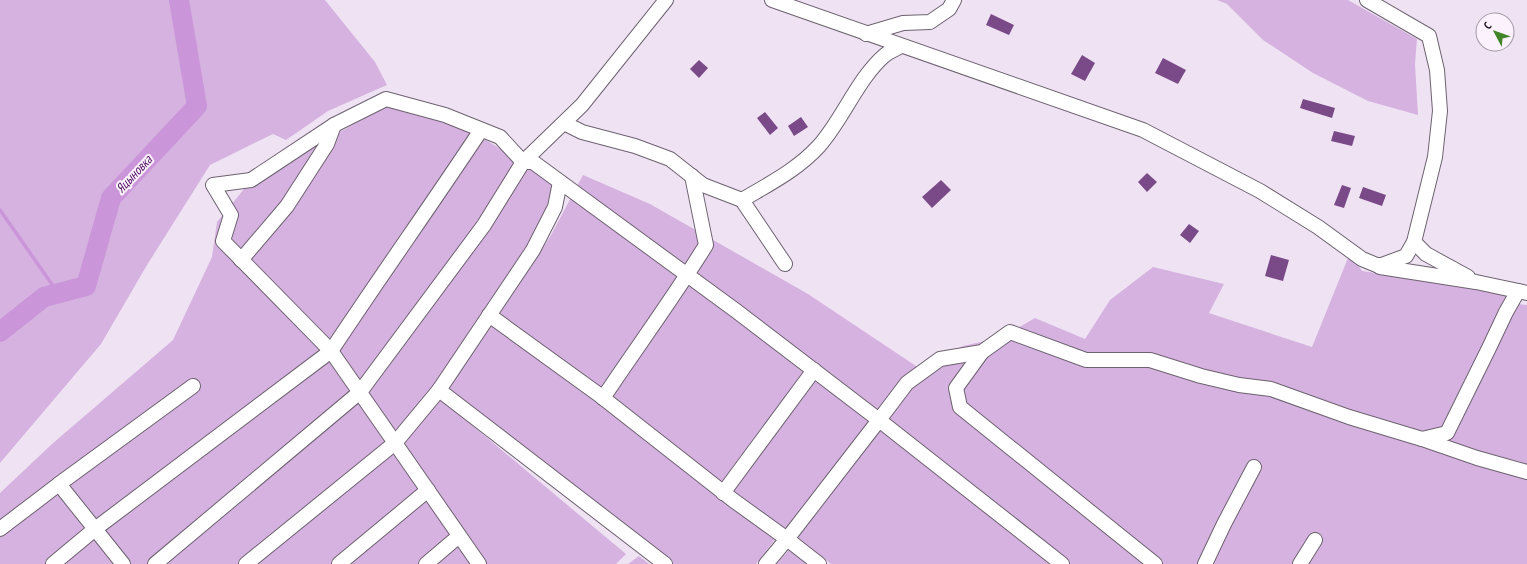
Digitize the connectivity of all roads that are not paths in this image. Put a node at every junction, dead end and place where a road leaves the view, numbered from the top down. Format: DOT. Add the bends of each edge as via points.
graph roads {
  1 [pos="666,0"];
  2 [pos="772,0"];
  3 [pos="954,0"];
  4 [pos="1367,0"];
  5 [pos="866,34"];
  6 [pos="901,46"];
  7 [pos="564,123"];
  8 [pos="334,125"];
  9 [pos="481,130"];
  10 [pos="523,162"];
  11 [pos="692,176"];
  12 [pos="560,182"];
  13 [pos="742,200"];
  14 [pos="1414,242"];
  15 [pos="241,260"];
  16 [pos="785,264"];
  17 [pos="1379,266"];
  18 [pos="687,275"];
  19 [pos="1476,282"];
  20 [pos="1522,292"];
  21 [pos="490,315"];
  22 [pos="331,351"];
  23 [pos="982,352"];
  24 [pos="814,370"];
  25 [pos="193,386"];
  26 [pos="439,390"];
  27 [pos="360,392"];
  28 [pos="603,398"];
  29 [pos="879,420"];
  30 [pos="1422,439"];
  31 [pos="395,443"];
  32 [pos="1254,467"];
  33 [pos="1527,472"];
  34 [pos="60,484"];
  35 [pos="428,490"];
  36 [pos="723,493"];
  37 [pos="0,529"];
  38 [pos="95,529"];
  39 [pos="459,536"];
  40 [pos="787,539"];
  41 [pos="1315,540"];
  42 [pos="53,564"];
  43 [pos="123,564"];
  44 [pos="154,564"];
  45 [pos="246,564"];
  46 [pos="339,564"];
  47 [pos="426,564"];
  48 [pos="479,564"];
  49 [pos="665,564"];
  50 [pos="766,564"];
  51 [pos="820,564"];
  52 [pos="1062,564"];
  53 [pos="1155,564"];
  54 [pos="1205,564"];
  55 [pos="1300,564"];
  1 -- 7 [label="street" via="582,105"];
  2 -- 5 [label="street"];
  3 -- 5 [label="street" via="949,9 930,22 903,23"];
  4 -- 14 [label="street" via="1429,36 1437,70 1440,111 1435,157"];
  5 -- 6 [label="street"];
  6 -- 13 [label="street" via="886,55 866,76 818,146 786,175"];
  6 -- 17 [label="street" via="1143,130 1260,191 1318,227 1362,259"];
  7 -- 10 [label="street"];
  7 -- 11 [label="street" via="582,132 635,146 670,159"];
  8 -- 9 [label="street" via="386,99 445,115"];
  8 -- 15 [label="street" via="327,144 287,206"];
  8 -- 15 [label="street" via="252,180 213,185 231,215 223,242"];
  9 -- 10 [label="street" via="500,138"];
  9 -- 22 [label="street"];
  10 -- 12 [label="street" via="533,162"];
  10 -- 27 [label="street" via="484,225"];
  11 -- 13 [label="street" via="703,185"];
  11 -- 18 [label="street" via="706,245"];
  12 -- 18 [label="street"];
  12 -- 21 [label="street" via="555,207 533,250"];
  13 -- 16 [label="street"];
  14 -- 17 [label="street" via="1406,256"];
  14 -- 19 [label="street" via="1426,254"];
  15 -- 22 [label="street"];
  17 -- 19 [label="street"];
  18 -- 24 [label="street"];
  18 -- 28 [label="street"];
  19 -- 20 [label="street"];
  20 -- 30 [label="street" via="1506,312 1447,433"];
  21 -- 26 [label="street"];
  21 -- 28 [label="street"];
  22 -- 27 [label="street"];
  22 -- 38 [label="street"];
  23 -- 29 [label="street" via="940,359 907,383"];
  23 -- 30 [label="street" via="1010,332 1086,360 1150,360 1201,376 1271,389 1349,418"];
  23 -- 53 [label="street" via="956,388 960,406"];
  24 -- 29 [label="street"];
  24 -- 36 [label="street"];
  25 -- 34 [label="street"];
  26 -- 31 [label="street"];
  26 -- 49 [label="street"];
  27 -- 31 [label="street"];
  27 -- 44 [label="street"];
  28 -- 36 [label="street"];
  29 -- 40 [label="street"];
  29 -- 52 [label="street"];
  30 -- 33 [label="street"];
  31 -- 35 [label="street"];
  31 -- 45 [label="street"];
  32 -- 54 [label="street"];
  34 -- 37 [label="street"];
  34 -- 38 [label="street"];
  35 -- 39 [label="street"];
  35 -- 46 [label="street"];
  36 -- 40 [label="street"];
  38 -- 42 [label="street"];
  38 -- 43 [label="street"];
  39 -- 47 [label="street"];
  39 -- 48 [label="street"];
  40 -- 50 [label="street"];
  40 -- 51 [label="street"];
  41 -- 55 [label="street"];
}
